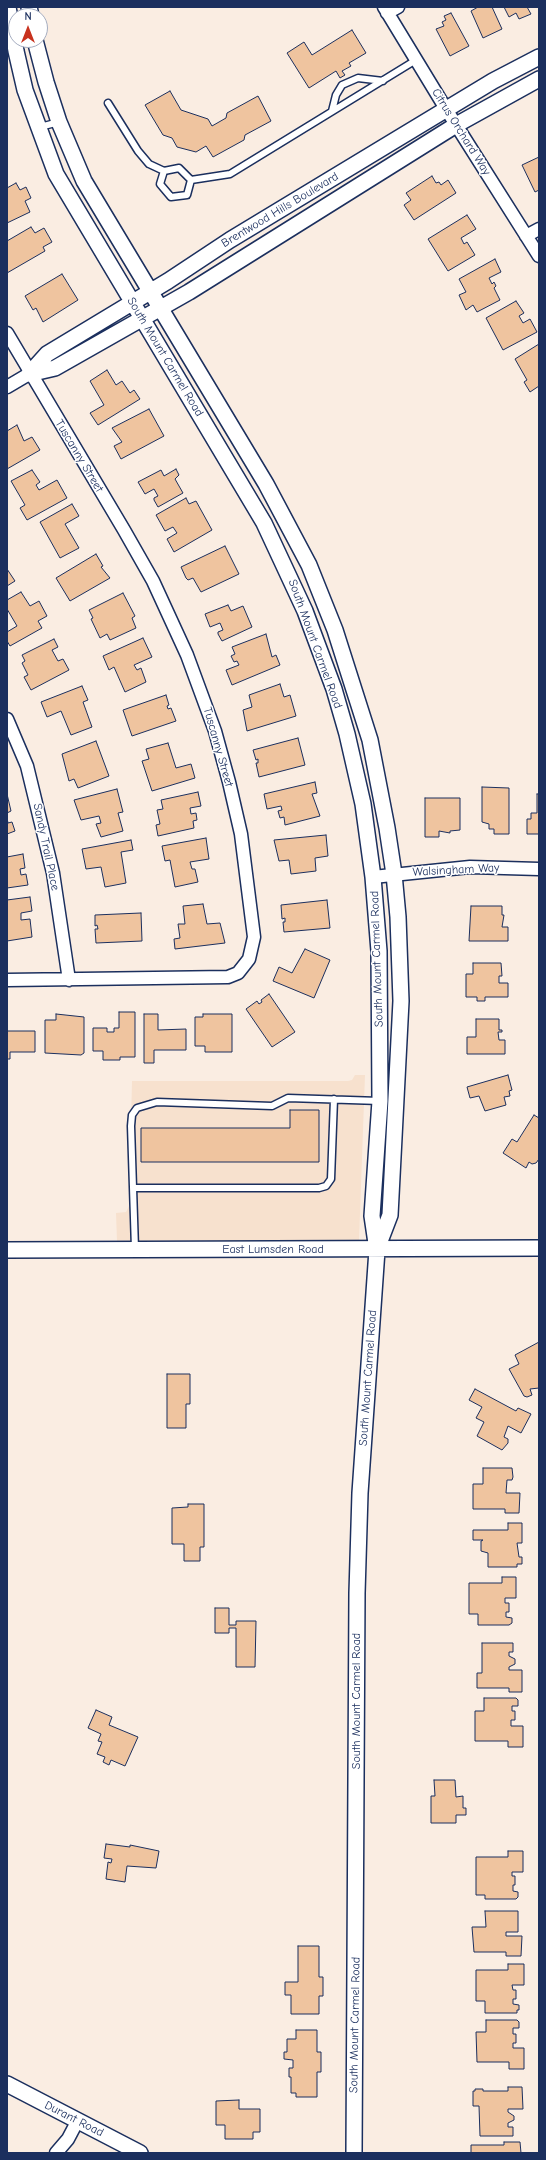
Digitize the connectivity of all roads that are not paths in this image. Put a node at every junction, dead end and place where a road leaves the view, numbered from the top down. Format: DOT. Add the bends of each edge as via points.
graph roads {
  1 [pos="8,7"];
  2 [pos="398,7"];
  3 [pos="386,10"];
  4 [pos="37,48"];
  5 [pos="539,57"];
  6 [pos="416,60"];
  7 [pos="539,79"];
  8 [pos="383,81"];
  9 [pos="108,103"];
  10 [pos="446,109"];
  11 [pos="332,112"];
  12 [pos="59,122"];
  13 [pos="456,125"];
  14 [pos="38,128"];
  15 [pos="164,171"];
  16 [pos="191,180"];
  17 [pos="299,198"];
  18 [pos="311,216"];
  19 [pos="539,229"];
  20 [pos="526,236"];
  21 [pos="539,256"];
  22 [pos="149,292"];
  23 [pos="132,302"];
  24 [pos="159,308"];
  25 [pos="141,318"];
  26 [pos="7,333"];
  27 [pos="29,374"];
  28 [pos="7,387"];
  29 [pos="7,719"];
  30 [pos="539,869"];
  31 [pos="394,874"];
  32 [pos="373,877"];
  33 [pos="7,980"];
  34 [pos="69,980"];
  35 [pos="334,1100"];
  36 [pos="380,1100"];
  37 [pos="134,1188"];
  38 [pos="539,1248"];
  39 [pos="7,1250"];
  40 [pos="135,1250"];
  41 [pos="377,1250"];
  42 [pos="7,2084"];
  43 [pos="78,2120"];
  44 [pos="56,2153"];
  45 [pos="140,2153"];
  46 [pos="354,2153"];
  1 -- 14 [label="street, South Mount Carmel Road" via="16,51"];
  2 -- 3 [label="street"];
  3 -- 6 [label="street, Citrus Orchard Way"];
  4 -- 12 [label="street, South Mount Carmel Road"];
  5 -- 10 [label="street, Brentwood Hills Boulevard"];
  6 -- 8 [label="lane"];
  6 -- 10 [label="street, Citrus Orchard Way"];
  7 -- 13 [label="street, Brentwood Hills Boulevard"];
  8 -- 11 [label="lane"];
  8 -- 11 [label="lane" via="358,78 342,85 336,95"];
  9 -- 15 [label="lane" via="138,151 149,164"];
  10 -- 13 [label="street, Citrus Orchard Way"];
  10 -- 17 [label="street, Brentwood Hills Boulevard"];
  11 -- 16 [label="lane" via="230,174"];
  12 -- 14 [label="lane"];
  12 -- 22 [label="street, South Mount Carmel Road" via="84,181"];
  13 -- 18 [label="street, Brentwood Hills Boulevard"];
  13 -- 20 [label="street, Citrus Orchard Way"];
  14 -- 23 [label="street, South Mount Carmel Road" via="56,174"];
  15 -- 16 [label="lane" via="179,168"];
  15 -- 16 [label="lane" via="160,184 171,197 188,195"];
  17 -- 18 [label="street"];
  17 -- 22 [label="street, Brentwood Hills Boulevard"];
  18 -- 24 [label="street, Brentwood Hills Boulevard"];
  19 -- 20 [label="street"];
  20 -- 21 [label="street, Citrus Orchard Way"];
  22 -- 23 [label="street, Brentwood Hills Boulevard"];
  22 -- 24 [label="street, South Mount Carmel Road"];
  23 -- 25 [label="street, South Mount Carmel Road"];
  23 -- 27 [label="street, Brentwood Hills Boulevard" via="48,354"];
  24 -- 25 [label="street, Brentwood Hills Boulevard"];
  24 -- 31 [label="street, South Mount Carmel Road" via="266,484 309,565 335,630 370,740"];
  25 -- 27 [label="street, Brentwood Hills Boulevard" via="55,368"];
  25 -- 32 [label="street, South Mount Carmel Road" via="264,523 305,610 347,734 363,804"];
  26 -- 27 [label="street, Tuscanny Street"];
  27 -- 28 [label="street, Brentwood Hills Boulevard"];
  27 -- 34 [label="street, Tuscanny Street" via="153,581 188,655 230,782 241,834 254,937 250,959 238,973 228,977"];
  29 -- 34 [label="street, Sandy Trail Place" via="27,766 52,865"];
  30 -- 31 [label="street, Walsingham Way" via="470,867"];
  31 -- 32 [label="street, Walsingham Way"];
  31 -- 41 [label="street, South Mount Carmel Road" via="400,959 400,1043 390,1215"];
  32 -- 36 [label="street, South Mount Carmel Road" via="379,950"];
  33 -- 34 [label="street, Tuscanny Street"];
  35 -- 36 [label="lane"];
  35 -- 37 [label="lane" via="331,1179 326,1186"];
  35 -- 37 [label="lane" via="288,1098 272,1106 157,1102 146,1104 137,1108 132,1115"];
  36 -- 41 [label="street, South Mount Carmel Road" via="372,1216"];
  37 -- 40 [label="lane"];
  38 -- 41 [label="street, East Lumsden Road"];
  39 -- 40 [label="street, East Lumsden Road"];
  40 -- 41 [label="street, East Lumsden Road"];
  41 -- 46 [label="street, South Mount Carmel Road" via="364,1427 357,1593"];
  42 -- 43 [label="street, Durant Road"];
  43 -- 44 [label="street" via="68,2139"];
  43 -- 45 [label="street, Durant Road"];
}
